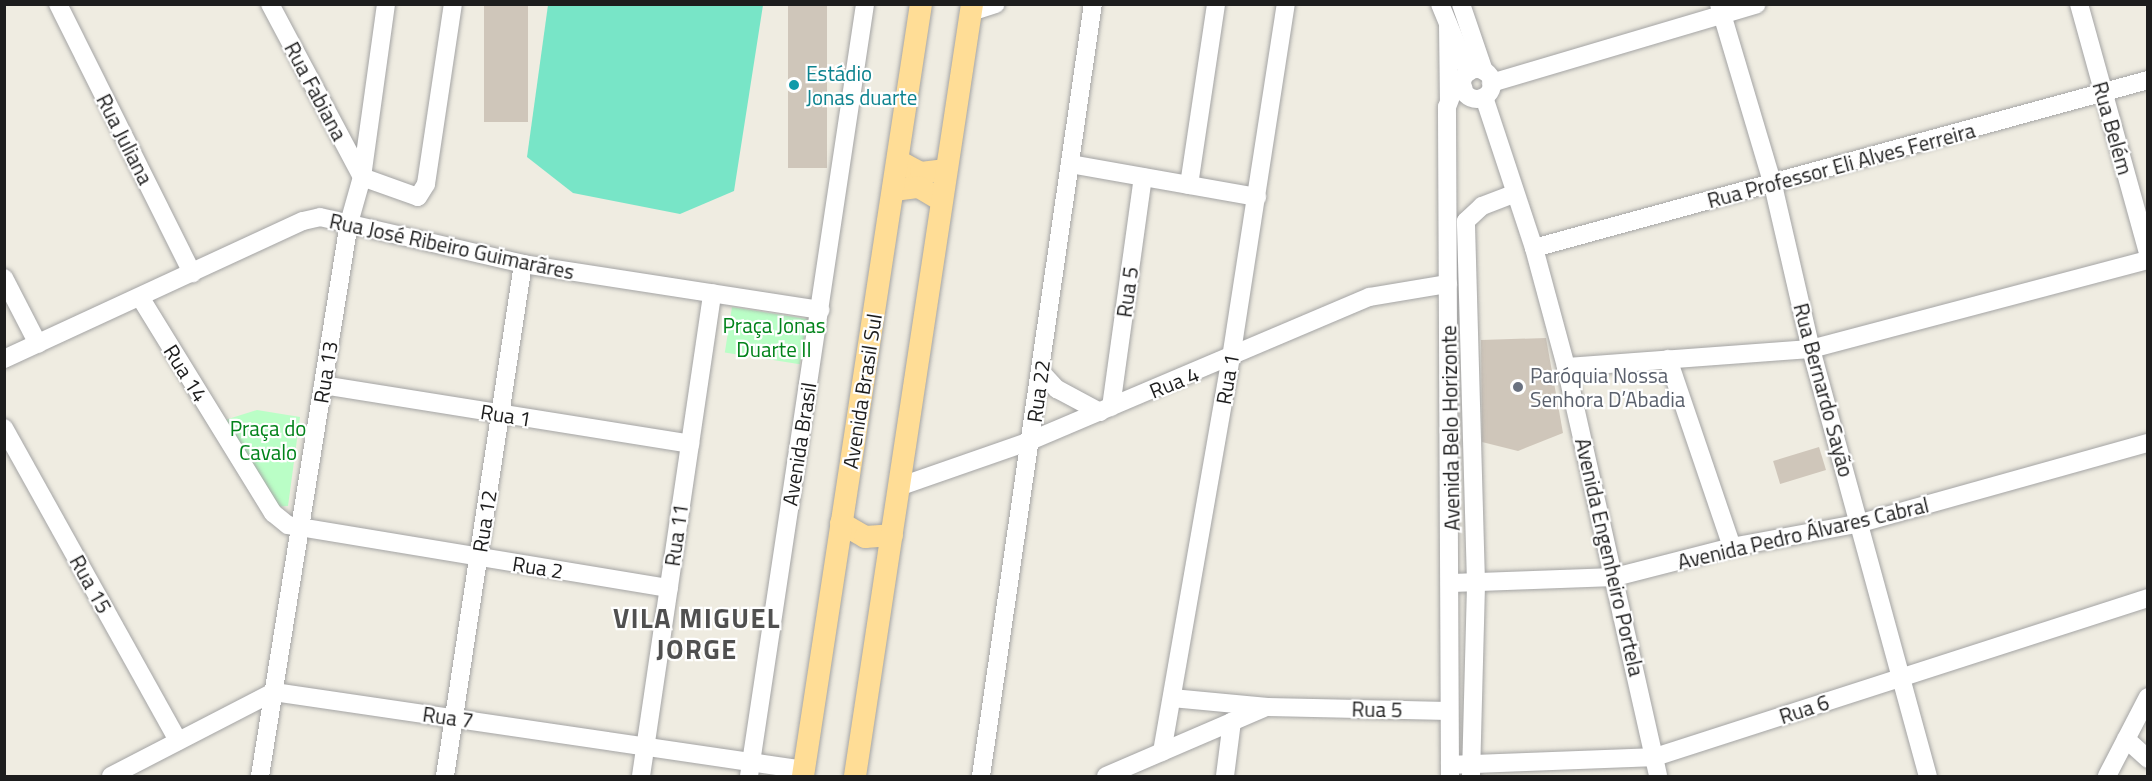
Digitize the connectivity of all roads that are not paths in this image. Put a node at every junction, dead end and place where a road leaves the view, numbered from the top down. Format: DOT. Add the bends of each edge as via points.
graph roads {
  1 [pos="58,4"];
  2 [pos="270,4"];
  3 [pos="386,4"];
  4 [pos="453,4"];
  5 [pos="865,4"];
  6 [pos="921,4"];
  7 [pos="996,4"];
  8 [pos="1093,4"];
  9 [pos="1216,4"];
  10 [pos="1286,4"];
  11 [pos="1440,4"];
  12 [pos="1461,4"];
  13 [pos="1757,4"];
  14 [pos="2079,4"];
  15 [pos="972,8"];
  16 [pos="1720,9"];
  17 [pos="1448,24"];
  18 [pos="2148,80"];
  19 [pos="1478,82"];
  20 [pos="2103,93"];
  21 [pos="1449,101"];
  22 [pos="898,161"];
  23 [pos="1070,164"];
  24 [pos="946,170"];
  25 [pos="362,177"];
  26 [pos="1143,177"];
  27 [pos="1773,184"];
  28 [pos="1189,185"];
  29 [pos="894,190"];
  30 [pos="1514,194"];
  31 [pos="1257,197"];
  32 [pos="941,200"];
  33 [pos="349,223"];
  34 [pos="1533,248"];
  35 [pos="2148,252"];
  36 [pos="2148,260"];
  37 [pos="523,264"];
  38 [pos="192,273"];
  39 [pos="4,278"];
  40 [pos="1448,284"];
  41 [pos="712,293"];
  42 [pos="140,297"];
  43 [pos="820,310"];
  44 [pos="38,344"];
  45 [pos="1811,349"];
  46 [pos="1231,358"];
  47 [pos="4,359"];
  48 [pos="1668,360"];
  49 [pos="1566,367"];
  50 [pos="1040,371"];
  51 [pos="323,385"];
  52 [pos="1106,410"];
  53 [pos="501,414"];
  54 [pos="4,428"];
  55 [pos="1030,441"];
  56 [pos="2148,443"];
  57 [pos="690,444"];
  58 [pos="901,486"];
  59 [pos="1861,523"];
  60 [pos="841,524"];
  61 [pos="300,530"];
  62 [pos="892,535"];
  63 [pos="1732,547"];
  64 [pos="839,552"];
  65 [pos="479,558"];
  66 [pos="889,563"];
  67 [pos="1615,577"];
  68 [pos="1452,583"];
  69 [pos="1476,583"];
  70 [pos="669,588"];
  71 [pos="2148,598"];
  72 [pos="1902,678"];
  73 [pos="274,692"];
  74 [pos="2148,697"];
  75 [pos="1172,698"];
  76 [pos="1268,707"];
  77 [pos="1449,711"];
  78 [pos="454,718"];
  79 [pos="1232,721"];
  80 [pos="2126,739"];
  81 [pos="178,741"];
  82 [pos="646,746"];
  83 [pos="1162,752"];
  84 [pos="1655,757"];
  85 [pos="2148,759"];
  86 [pos="750,769"];
  87 [pos="1471,770"];
  88 [pos="1450,771"];
  89 [pos="804,773"];
  90 [pos="111,777"];
  91 [pos="260,777"];
  92 [pos="445,777"];
  93 [pos="641,777"];
  94 [pos="855,777"];
  95 [pos="981,777"];
  96 [pos="1106,777"];
  97 [pos="1225,777"];
  98 [pos="1658,777"];
  99 [pos="1928,777"];
  100 [pos="2107,777"];
  1 -- 38 [label="street, Rua Juliana"];
  2 -- 25 [label="street, Rua Fabiana"];
  3 -- 25 [label="street, Rua 13"];
  4 -- 25 [label="street" via="426,184 418,197"];
  5 -- 43 [label="street, Avenida Brasil"];
  6 -- 22 [label="main road, Avenida Brasil Sul"];
  7 -- 15 [label="street"];
  8 -- 23 [label="street, Rua 22"];
  9 -- 28 [label="street"];
  10 -- 31 [label="street, Rua 1"];
  11 -- 17 [label="street"];
  12 -- 19 [label="street"];
  13 -- 16 [label="street"];
  14 -- 20 [label="street, Rua Belém"];
  15 -- 24 [label="main road"];
  16 -- 19 [label="street"];
  16 -- 27 [label="street, Rua Bernardo Sayão"];
  17 -- 19 [label="street"];
  17 -- 21 [label="street, Avenida Belo Horizonte"];
  18 -- 20 [label="street, Rua Professor Eli Alves Ferreira"];
  19 -- 21 [label="street"];
  19 -- 30 [label="street, Avenida Engenheiro Portela"];
  20 -- 27 [label="street, Rua Professor Eli Alves Ferreira"];
  20 -- 35 [label="street, Rua Belém"];
  21 -- 40 [label="street, Avenida Belo Horizonte"];
  22 -- 24 [label="main road" via="921,173"];
  22 -- 29 [label="main road, Avenida Brasil Sul"];
  23 -- 26 [label="street"];
  23 -- 50 [label="street, Rua 22"];
  24 -- 32 [label="main road"];
  25 -- 33 [label="street, Rua 13"];
  26 -- 28 [label="street"];
  26 -- 52 [label="street, Rua 5"];
  27 -- 34 [label="street, Rua Professor Eli Alves Ferreira"];
  27 -- 45 [label="street, Rua Bernardo Sayão"];
  28 -- 31 [label="street"];
  29 -- 32 [label="main road" via="919,188"];
  29 -- 60 [label="main road, Avenida Brasil Sul"];
  30 -- 34 [label="street, Avenida Engenheiro Portela"];
  30 -- 69 [label="street, Avenida Belo Horizonte" via="1482,206 1467,221"];
  31 -- 46 [label="street, Rua 1"];
  32 -- 58 [label="main road"];
  33 -- 37 [label="street, Rua José Ribeiro Guimarãres"];
  33 -- 38 [label="street, Rua José Ribeiro Guimarãres" via="320,218 303,221"];
  33 -- 51 [label="street, Rua 13"];
  34 -- 49 [label="street, Avenida Engenheiro Portela"];
  36 -- 45 [label="street"];
  37 -- 41 [label="street, Rua José Ribeiro Guimarãres"];
  37 -- 53 [label="street, Rua 12"];
  38 -- 42 [label="street, Rua José Ribeiro Guimarãres"];
  39 -- 44 [label="street"];
  40 -- 46 [label="street, Rua 4" via="1370,297"];
  40 -- 68 [label="street, Avenida Belo Horizonte"];
  41 -- 43 [label="street, Rua José Ribeiro Guimarãres"];
  41 -- 57 [label="street, Rua 11"];
  42 -- 44 [label="street, Rua José Ribeiro Guimarãres"];
  42 -- 61 [label="street, Rua 14" via="273,513"];
  43 -- 86 [label="street, Avenida Brasil"];
  44 -- 47 [label="street, Rua José Ribeiro Guimarãres"];
  45 -- 48 [label="street"];
  45 -- 59 [label="street, Rua Bernardo Sayão"];
  46 -- 52 [label="street, Rua 4"];
  46 -- 75 [label="street, Rua 1"];
  48 -- 49 [label="street"];
  48 -- 63 [label="street"];
  49 -- 67 [label="street, Avenida Engenheiro Portela"];
  50 -- 52 [label="street" via="1057,388"];
  50 -- 55 [label="street, Rua 22"];
  51 -- 53 [label="street, Rua 1"];
  51 -- 61 [label="street, Rua 13"];
  52 -- 55 [label="street, Rua 4"];
  53 -- 57 [label="street, Rua 1"];
  53 -- 65 [label="street, Rua 12"];
  54 -- 81 [label="street, Rua 15"];
  55 -- 58 [label="street, Rua 4"];
  55 -- 95 [label="street, Rua 22"];
  56 -- 59 [label="street, Avenida Pedro Álvares Cabral"];
  57 -- 70 [label="street, Rua 11"];
  58 -- 62 [label="main road"];
  59 -- 63 [label="street, Avenida Pedro Álvares Cabral"];
  59 -- 72 [label="street, Rua Bernardo Sayão"];
  60 -- 62 [label="main road" via="865,537"];
  60 -- 64 [label="main road, Avenida Brasil Sul"];
  61 -- 65 [label="street, Rua 2"];
  61 -- 73 [label="street, Rua 13"];
  62 -- 66 [label="main road"];
  63 -- 67 [label="street, Avenida Pedro Álvares Cabral"];
  64 -- 66 [label="main road" via="871,550"];
  64 -- 89 [label="main road, Avenida Brasil Sul"];
  65 -- 70 [label="street, Rua 2"];
  65 -- 78 [label="street, Rua 12"];
  66 -- 94 [label="main road"];
  67 -- 69 [label="street, Avenida Pedro Álvares Cabral"];
  67 -- 84 [label="street, Avenida Engenheiro Portela"];
  68 -- 69 [label="street, Avenida Pedro Álvares Cabral"];
  68 -- 77 [label="street, Avenida Belo Horizonte"];
  69 -- 87 [label="street, Avenida Belo Horizonte"];
  70 -- 82 [label="street, Rua 11"];
  71 -- 72 [label="street, Rua 6"];
  72 -- 84 [label="street, Rua 6"];
  72 -- 99 [label="street, Rua Bernardo Sayão"];
  73 -- 78 [label="street, Rua 7"];
  73 -- 81 [label="street"];
  73 -- 91 [label="street, Rua 13"];
  74 -- 80 [label="street"];
  75 -- 76 [label="street, Rua 5"];
  75 -- 83 [label="street, Rua 1"];
  76 -- 77 [label="street, Rua 5"];
  76 -- 79 [label="street, Rua 5"];
  77 -- 88 [label="street, Avenida Belo Horizonte"];
  78 -- 82 [label="street, Rua 7"];
  78 -- 92 [label="street, Rua 12"];
  79 -- 83 [label="street, Rua 5"];
  79 -- 97 [label="street"];
  80 -- 85 [label="street"];
  80 -- 100 [label="street"];
  81 -- 90 [label="street"];
  82 -- 86 [label="street, Rua 7"];
  82 -- 93 [label="street, Rua 11"];
  83 -- 96 [label="street, Rua 5"];
  84 -- 87 [label="street, Rua 6"];
  84 -- 98 [label="street, Avenida Engenheiro Portela"];
  86 -- 89 [label="street, Rua 7"];
  87 -- 88 [label="street, Rua 6"];
}
